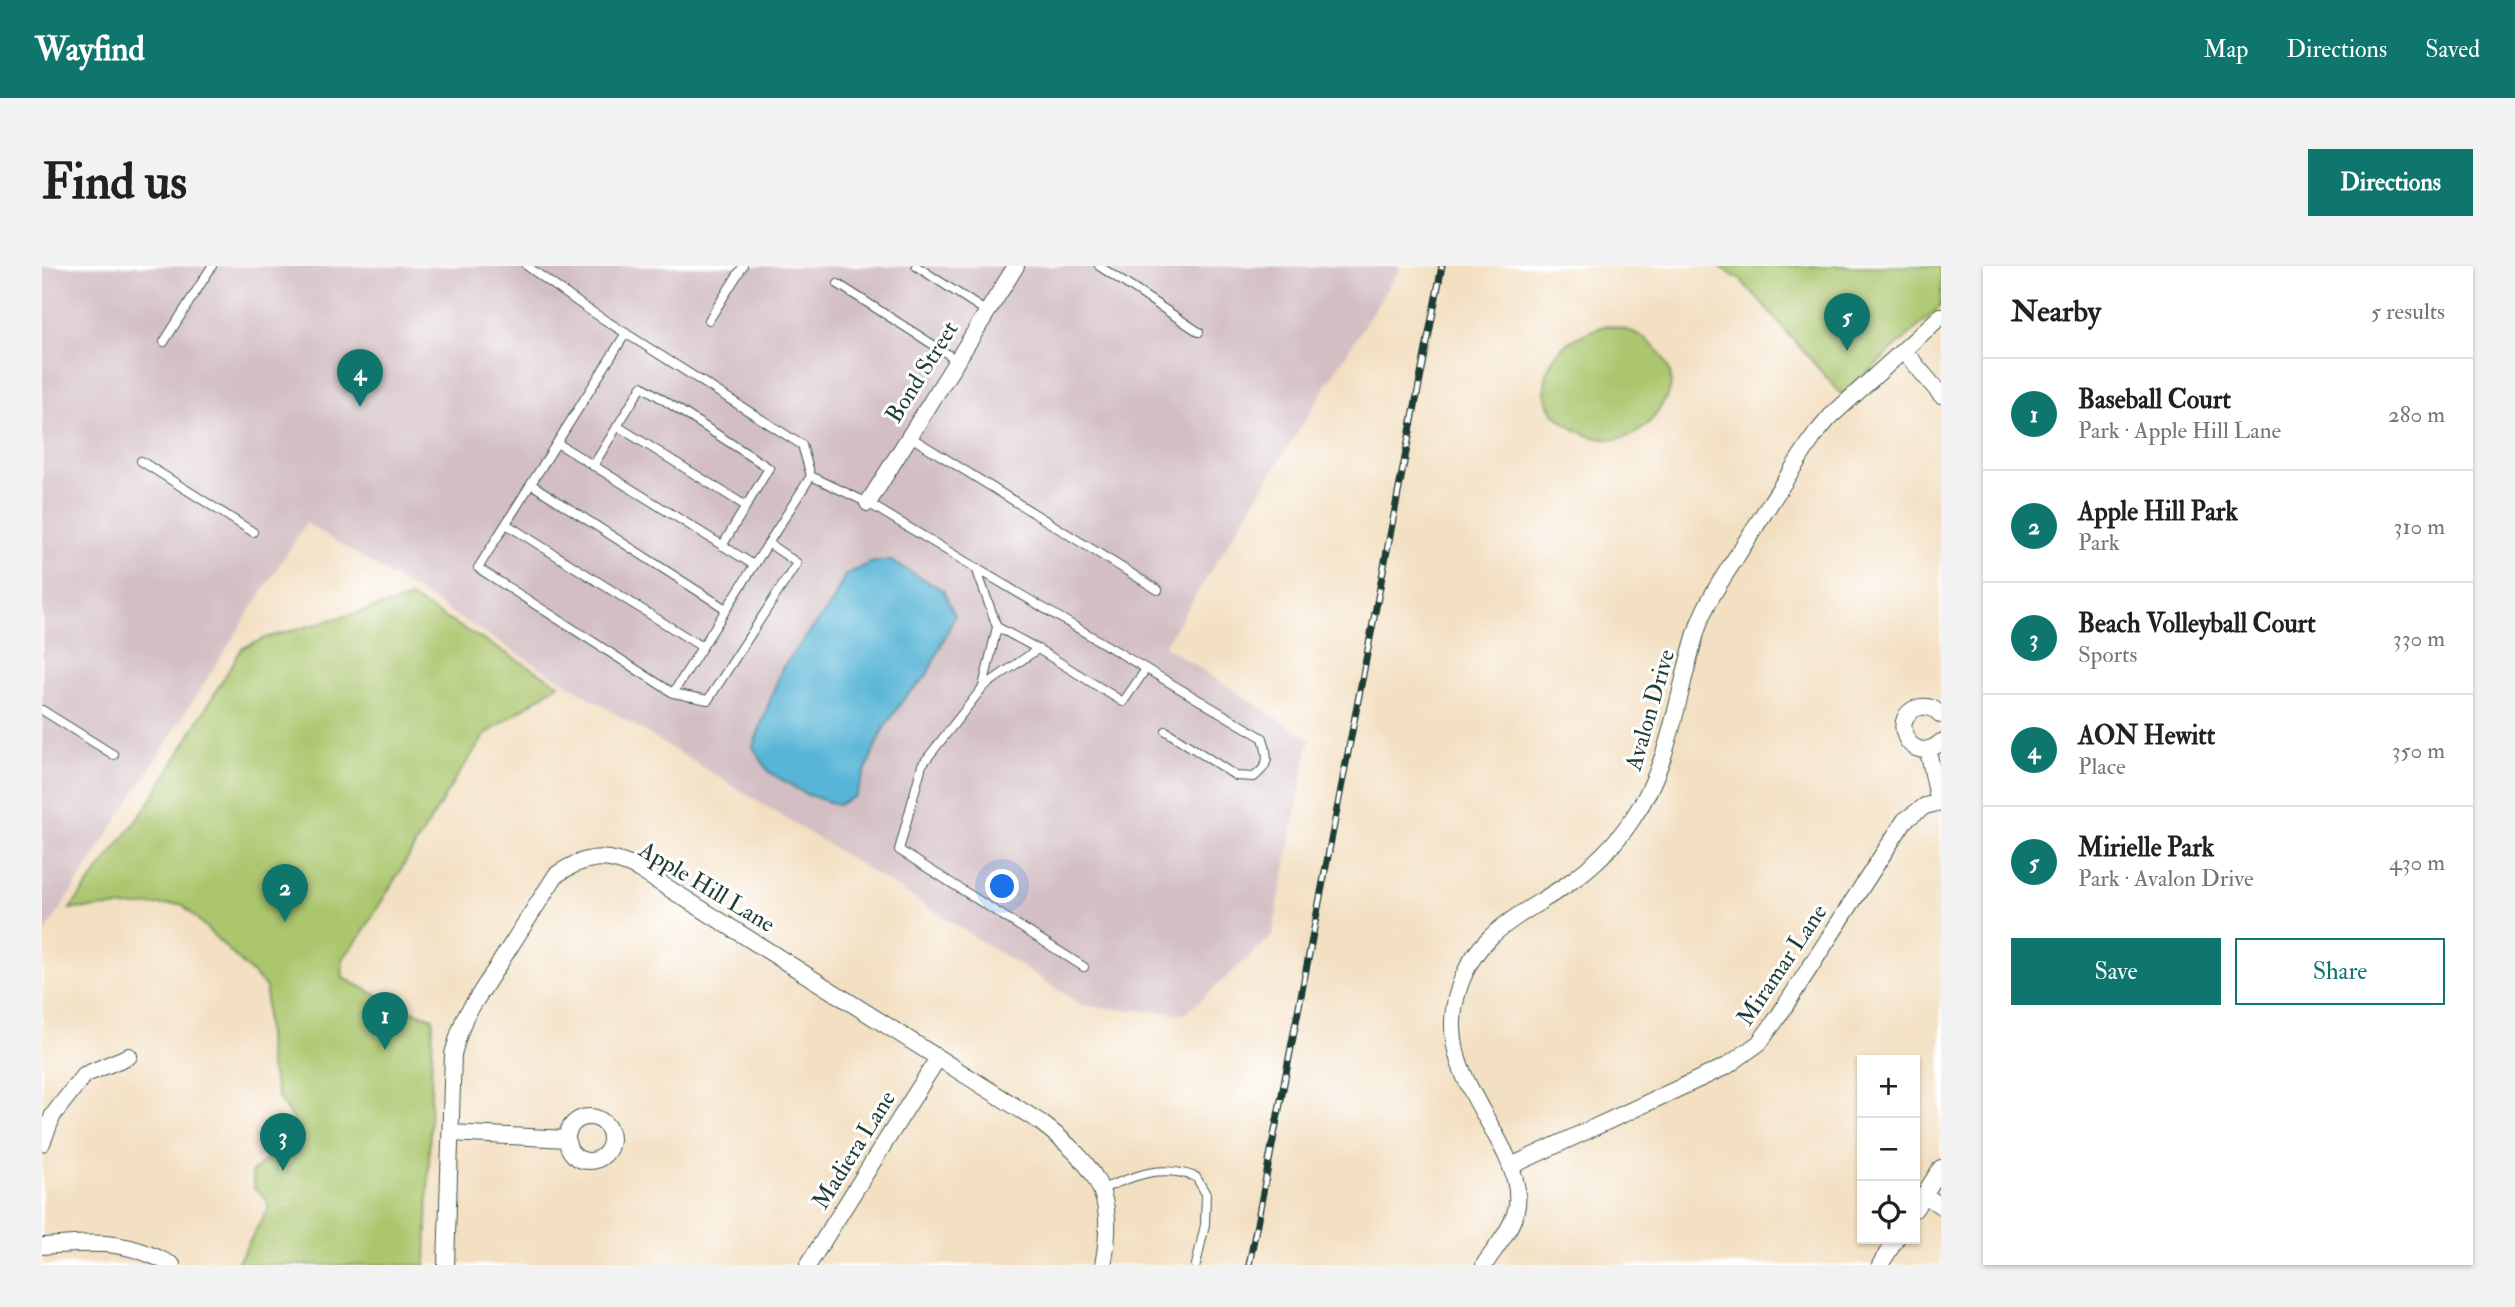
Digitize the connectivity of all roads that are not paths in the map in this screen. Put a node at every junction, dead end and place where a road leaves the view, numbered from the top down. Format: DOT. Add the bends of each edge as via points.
graph roads {
  1 [pos="212,266"];
  2 [pos="527,266"];
  3 [pos="743,266"];
  4 [pos="916,266"];
  5 [pos="1016,266"];
  6 [pos="1099,266"];
  7 [pos="838,284"];
  8 [pos="987,312"];
  9 [pos="1941,316"];
  10 [pos="709,320"];
  11 [pos="1199,332"];
  12 [pos="626,333"];
  13 [pos="164,342"];
  14 [pos="1903,351"];
  15 [pos="957,360"];
  16 [pos="1941,395"];
  17 [pos="617,426"];
  18 [pos="909,436"];
  19 [pos="557,443"];
  20 [pos="141,461"];
  21 [pos="593,466"];
  22 [pos="810,476"];
  23 [pos="531,484"];
  24 [pos="868,503"];
  25 [pos="746,506"];
  26 [pos="506,524"];
  27 [pos="253,532"];
  28 [pos="768,543"];
  29 [pos="722,546"];
  30 [pos="754,565"];
  31 [pos="976,568"];
  32 [pos="1158,590"];
  33 [pos="726,609"];
  34 [pos="997,627"];
  35 [pos="702,647"];
  36 [pos="1038,649"];
  37 [pos="1146,669"];
  38 [pos="983,687"];
  39 [pos="673,693"];
  40 [pos="42,709"];
  41 [pos="1941,715"];
  42 [pos="1166,731"];
  43 [pos="1934,746"];
  44 [pos="114,755"];
  45 [pos="1940,802"];
  46 [pos="1084,967"];
  47 [pos="129,1056"];
  48 [pos="939,1058"];
  49 [pos="450,1133"];
  50 [pos="567,1139"];
  51 [pos="42,1143"];
  52 [pos="1511,1166"];
  53 [pos="1941,1168"];
  54 [pos="1102,1189"];
  55 [pos="1920,1200"];
  56 [pos="1920,1202"];
  57 [pos="1941,1206"];
  58 [pos="1893,1244"];
  59 [pos="42,1246"];
  60 [pos="172,1265"];
  61 [pos="446,1265"];
  62 [pos="808,1265"];
  63 [pos="1103,1265"];
  64 [pos="1196,1265"];
  65 [pos="1484,1265"];
  66 [pos="1880,1265"];
  1 -- 13 [label="lane"];
  2 -- 12 [label="lane"];
  3 -- 10 [label="lane"];
  4 -- 8 [label="lane"];
  5 -- 8 [label="street, Bond Street"];
  6 -- 11 [label="lane"];
  7 -- 15 [label="lane"];
  8 -- 15 [label="street, Bond Street"];
  9 -- 14 [label="street, Avalon Drive"];
  12 -- 19 [label="lane"];
  12 -- 22 [label="lane" via="802,445"];
  14 -- 16 [label="street"];
  14 -- 52 [label="street, Avalon Drive" via="1815,435 1715,591 1697,632 1663,760 1633,818 1586,871 1496,930 1482,944 1458,988 1452,1024 1454,1049"];
  15 -- 18 [label="street, Bond Street"];
  17 -- 21 [label="lane"];
  17 -- 25 [label="lane"];
  17 -- 25 [label="lane" via="642,386 769,468"];
  18 -- 24 [label="street, Bond Street"];
  18 -- 32 [label="lane"];
  19 -- 21 [label="lane"];
  19 -- 23 [label="lane"];
  20 -- 27 [label="lane"];
  21 -- 29 [label="lane"];
  22 -- 24 [label="lane"];
  22 -- 28 [label="lane"];
  23 -- 26 [label="lane"];
  23 -- 33 [label="lane"];
  24 -- 31 [label="lane"];
  25 -- 29 [label="lane"];
  26 -- 35 [label="lane"];
  26 -- 39 [label="lane" via="478,568"];
  28 -- 30 [label="lane"];
  28 -- 39 [label="lane" via="797,563 708,700"];
  29 -- 30 [label="lane"];
  30 -- 33 [label="lane"];
  31 -- 34 [label="lane"];
  31 -- 37 [label="lane"];
  33 -- 35 [label="lane"];
  34 -- 36 [label="lane"];
  34 -- 38 [label="lane"];
  35 -- 39 [label="lane"];
  36 -- 37 [label="lane" via="1123,702"];
  36 -- 38 [label="lane"];
  37 -- 42 [label="lane" via="1263,738 1268,757 1265,769 1254,777 1236,776"];
  38 -- 46 [label="lane" via="922,765 899,850"];
  40 -- 44 [label="lane"];
  41 -- 43 [label="street" via="1932,708 1918,708 1904,723 1903,730 1914,747"];
  43 -- 45 [label="street"];
  45 -- 52 [label="street, Miramar Lane" via="1924,806 1905,820 1759,1043 1727,1066"];
  47 -- 51 [label="street" via="84,1075 52,1115"];
  48 -- 49 [label="street, Apple Hill Lane" via="638,869 625,862 589,858 556,875 465,1017 453,1054"];
  48 -- 54 [label="street, Apple Hill Lane" via="1071,1146"];
  48 -- 62 [label="street, Madiera Lane"];
  49 -- 50 [label="street"];
  49 -- 61 [label="street, Apple Hill Lane"];
  52 -- 65 [label="street, Avalon Drive" via="1518,1194 1514,1219"];
  53 -- 55 [label="street"];
  54 -- 63 [label="street, Apple Hill Lane" via="1107,1207"];
  54 -- 64 [label="lane" via="1146,1172 1178,1170 1196,1177 1206,1194"];
  56 -- 57 [label="street"];
  58 -- 66 [label="street"];
  59 -- 60 [label="street" via="117,1244"];
}
